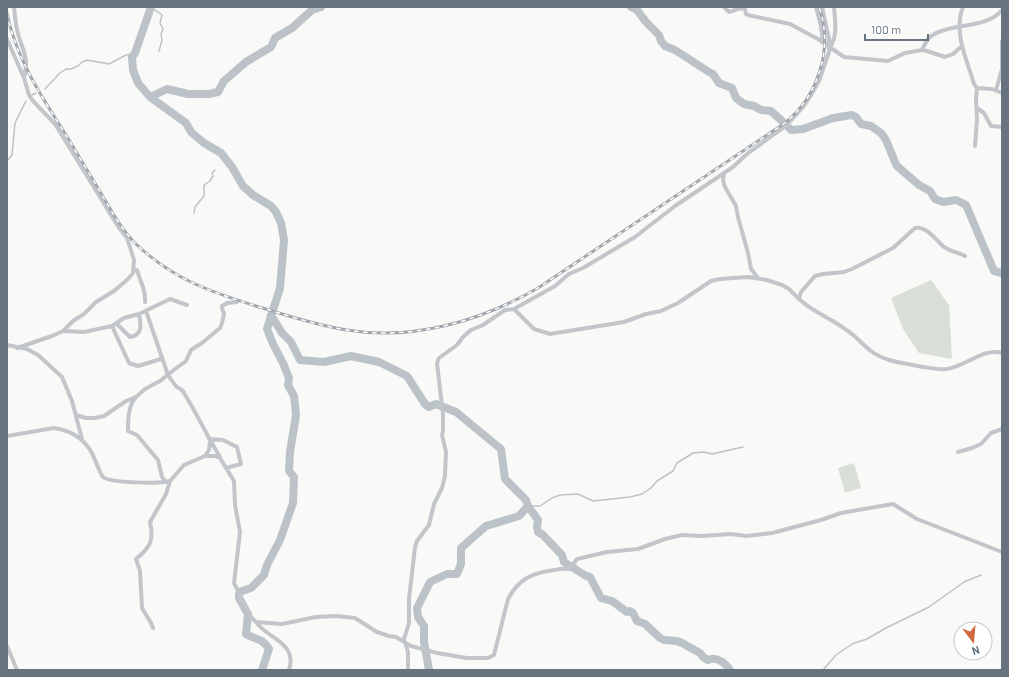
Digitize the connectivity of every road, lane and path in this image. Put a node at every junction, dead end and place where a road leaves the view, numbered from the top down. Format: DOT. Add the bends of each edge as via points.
graph roads {
  1 [pos="14,7"];
  2 [pos="724,7"];
  3 [pos="816,7"];
  4 [pos="822,7"];
  5 [pos="834,7"];
  6 [pos="963,7"];
  7 [pos="1002,10"];
  8 [pos="959,27"];
  9 [pos="7,39"];
  10 [pos="1002,41"];
  11 [pos="823,42"];
  12 [pos="962,46"];
  13 [pos="829,48"];
  14 [pos="922,50"];
  15 [pos="1002,69"];
  16 [pos="24,78"];
  17 [pos="977,88"];
  18 [pos="996,90"];
  19 [pos="1002,93"];
  20 [pos="977,108"];
  21 [pos="1002,127"];
  22 [pos="975,146"];
  23 [pos="724,174"];
  24 [pos="966,256"];
  25 [pos="137,270"];
  26 [pos="758,278"];
  27 [pos="799,299"];
  28 [pos="145,302"];
  29 [pos="237,302"];
  30 [pos="187,304"];
  31 [pos="514,309"];
  32 [pos="146,311"];
  33 [pos="139,314"];
  34 [pos="117,324"];
  35 [pos="112,326"];
  36 [pos="63,331"];
  37 [pos="7,345"];
  38 [pos="17,348"];
  39 [pos="1002,353"];
  40 [pos="162,359"];
  41 [pos="168,375"];
  42 [pos="136,397"];
  43 [pos="76,415"];
  44 [pos="1002,429"];
  45 [pos="7,436"];
  46 [pos="82,439"];
  47 [pos="210,440"];
  48 [pos="958,452"];
  49 [pos="205,456"];
  50 [pos="220,458"];
  51 [pos="226,468"];
  52 [pos="168,482"];
  53 [pos="1002,552"];
  54 [pos="256,622"];
  55 [pos="153,628"];
  56 [pos="405,643"];
  57 [pos="7,646"];
  58 [pos="17,670"];
  59 [pos="289,670"];
  60 [pos="408,670"];
  1 -- 16 [label="street" via="17,29 26,58"];
  2 -- 11 [label="street" via="729,12 744,8 748,15 790,24"];
  3 -- 11 [label="street"];
  4 -- 13 [label="street"];
  5 -- 13 [label="street" via="835,29"];
  6 -- 8 [label="street"];
  7 -- 8 [label="street" via="987,20"];
  8 -- 12 [label="street"];
  8 -- 14 [label="street" via="930,37"];
  9 -- 16 [label="street"];
  10 -- 15 [label="street"];
  11 -- 13 [label="street"];
  12 -- 14 [label="street" via="945,57"];
  12 -- 17 [label="street"];
  13 -- 14 [label="street" via="844,57 884,61"];
  13 -- 23 [label="street" via="819,81 799,112 787,125"];
  15 -- 18 [label="street"];
  16 -- 36 [label="street" via="30,98 55,124 127,238 134,260 133,273 128,279 96,302"];
  17 -- 18 [label="street"];
  17 -- 20 [label="street"];
  18 -- 19 [label="street"];
  20 -- 21 [label="street" via="984,113 991,126"];
  20 -- 22 [label="street"];
  23 -- 26 [label="street" via="725,187 736,206 751,269"];
  23 -- 31 [label="street" via="675,206 635,237"];
  24 -- 27 [label="street" via="945,247 922,228 915,228 893,248 852,269 815,276 801,292"];
  25 -- 28 [label="street" via="146,294"];
  26 -- 27 [label="street" via="782,285"];
  26 -- 31 [label="street" via="711,281 661,311 624,322 550,334 534,329"];
  27 -- 39 [label="street" via="849,331 876,355 893,361 947,369 991,352"];
  29 -- 41 [label="street" via="222,306 224,314 220,328 191,350 186,361"];
  30 -- 32 [label="street" via="170,299"];
  31 -- 56 [label="street" via="505,310 471,330 437,363 443,415 442,435 446,452 444,481 434,504 429,525 415,547"];
  32 -- 33 [label="street"];
  32 -- 40 [label="street"];
  33 -- 34 [label="street" via="124,318"];
  33 -- 34 [label="street" via="140,329 135,336 130,337"];
  34 -- 35 [label="street"];
  35 -- 36 [label="street" via="84,332"];
  35 -- 40 [label="street" via="129,363 138,366"];
  36 -- 38 [label="street"];
  37 -- 38 [label="street"];
  38 -- 43 [label="street" via="38,355 62,377"];
  40 -- 41 [label="street"];
  41 -- 42 [label="street"];
  41 -- 47 [label="street" via="183,391"];
  42 -- 43 [label="street" via="100,418"];
  42 -- 52 [label="street" via="130,409 128,431 137,434 158,460 162,477"];
  43 -- 46 [label="street"];
  44 -- 48 [label="street" via="991,433 981,444"];
  45 -- 46 [label="street" via="54,428"];
  46 -- 52 [label="street" via="91,450 101,475 105,478"];
  47 -- 49 [label="street" via="209,450"];
  47 -- 50 [label="street"];
  47 -- 51 [label="street" via="223,440 238,448 241,464"];
  49 -- 50 [label="street"];
  49 -- 52 [label="street" via="184,465"];
  50 -- 51 [label="street"];
  51 -- 54 [label="street" via="234,481 240,532 234,583"];
  52 -- 55 [label="street" via="166,494 150,522 150,543 136,559 140,571 142,608"];
  53 -- 56 [label="street" via="917,519 893,504 841,513 772,533 746,536 682,535 630,550 577,559 570,569 538,572 525,578 508,599 495,653 491,657 467,658 437,653"];
  54 -- 56 [label="street" via="282,624 316,617 355,618 377,632 396,637"];
  54 -- 59 [label="street" via="286,648 291,665"];
  56 -- 60 [label="street"];
  57 -- 58 [label="street"];
}
